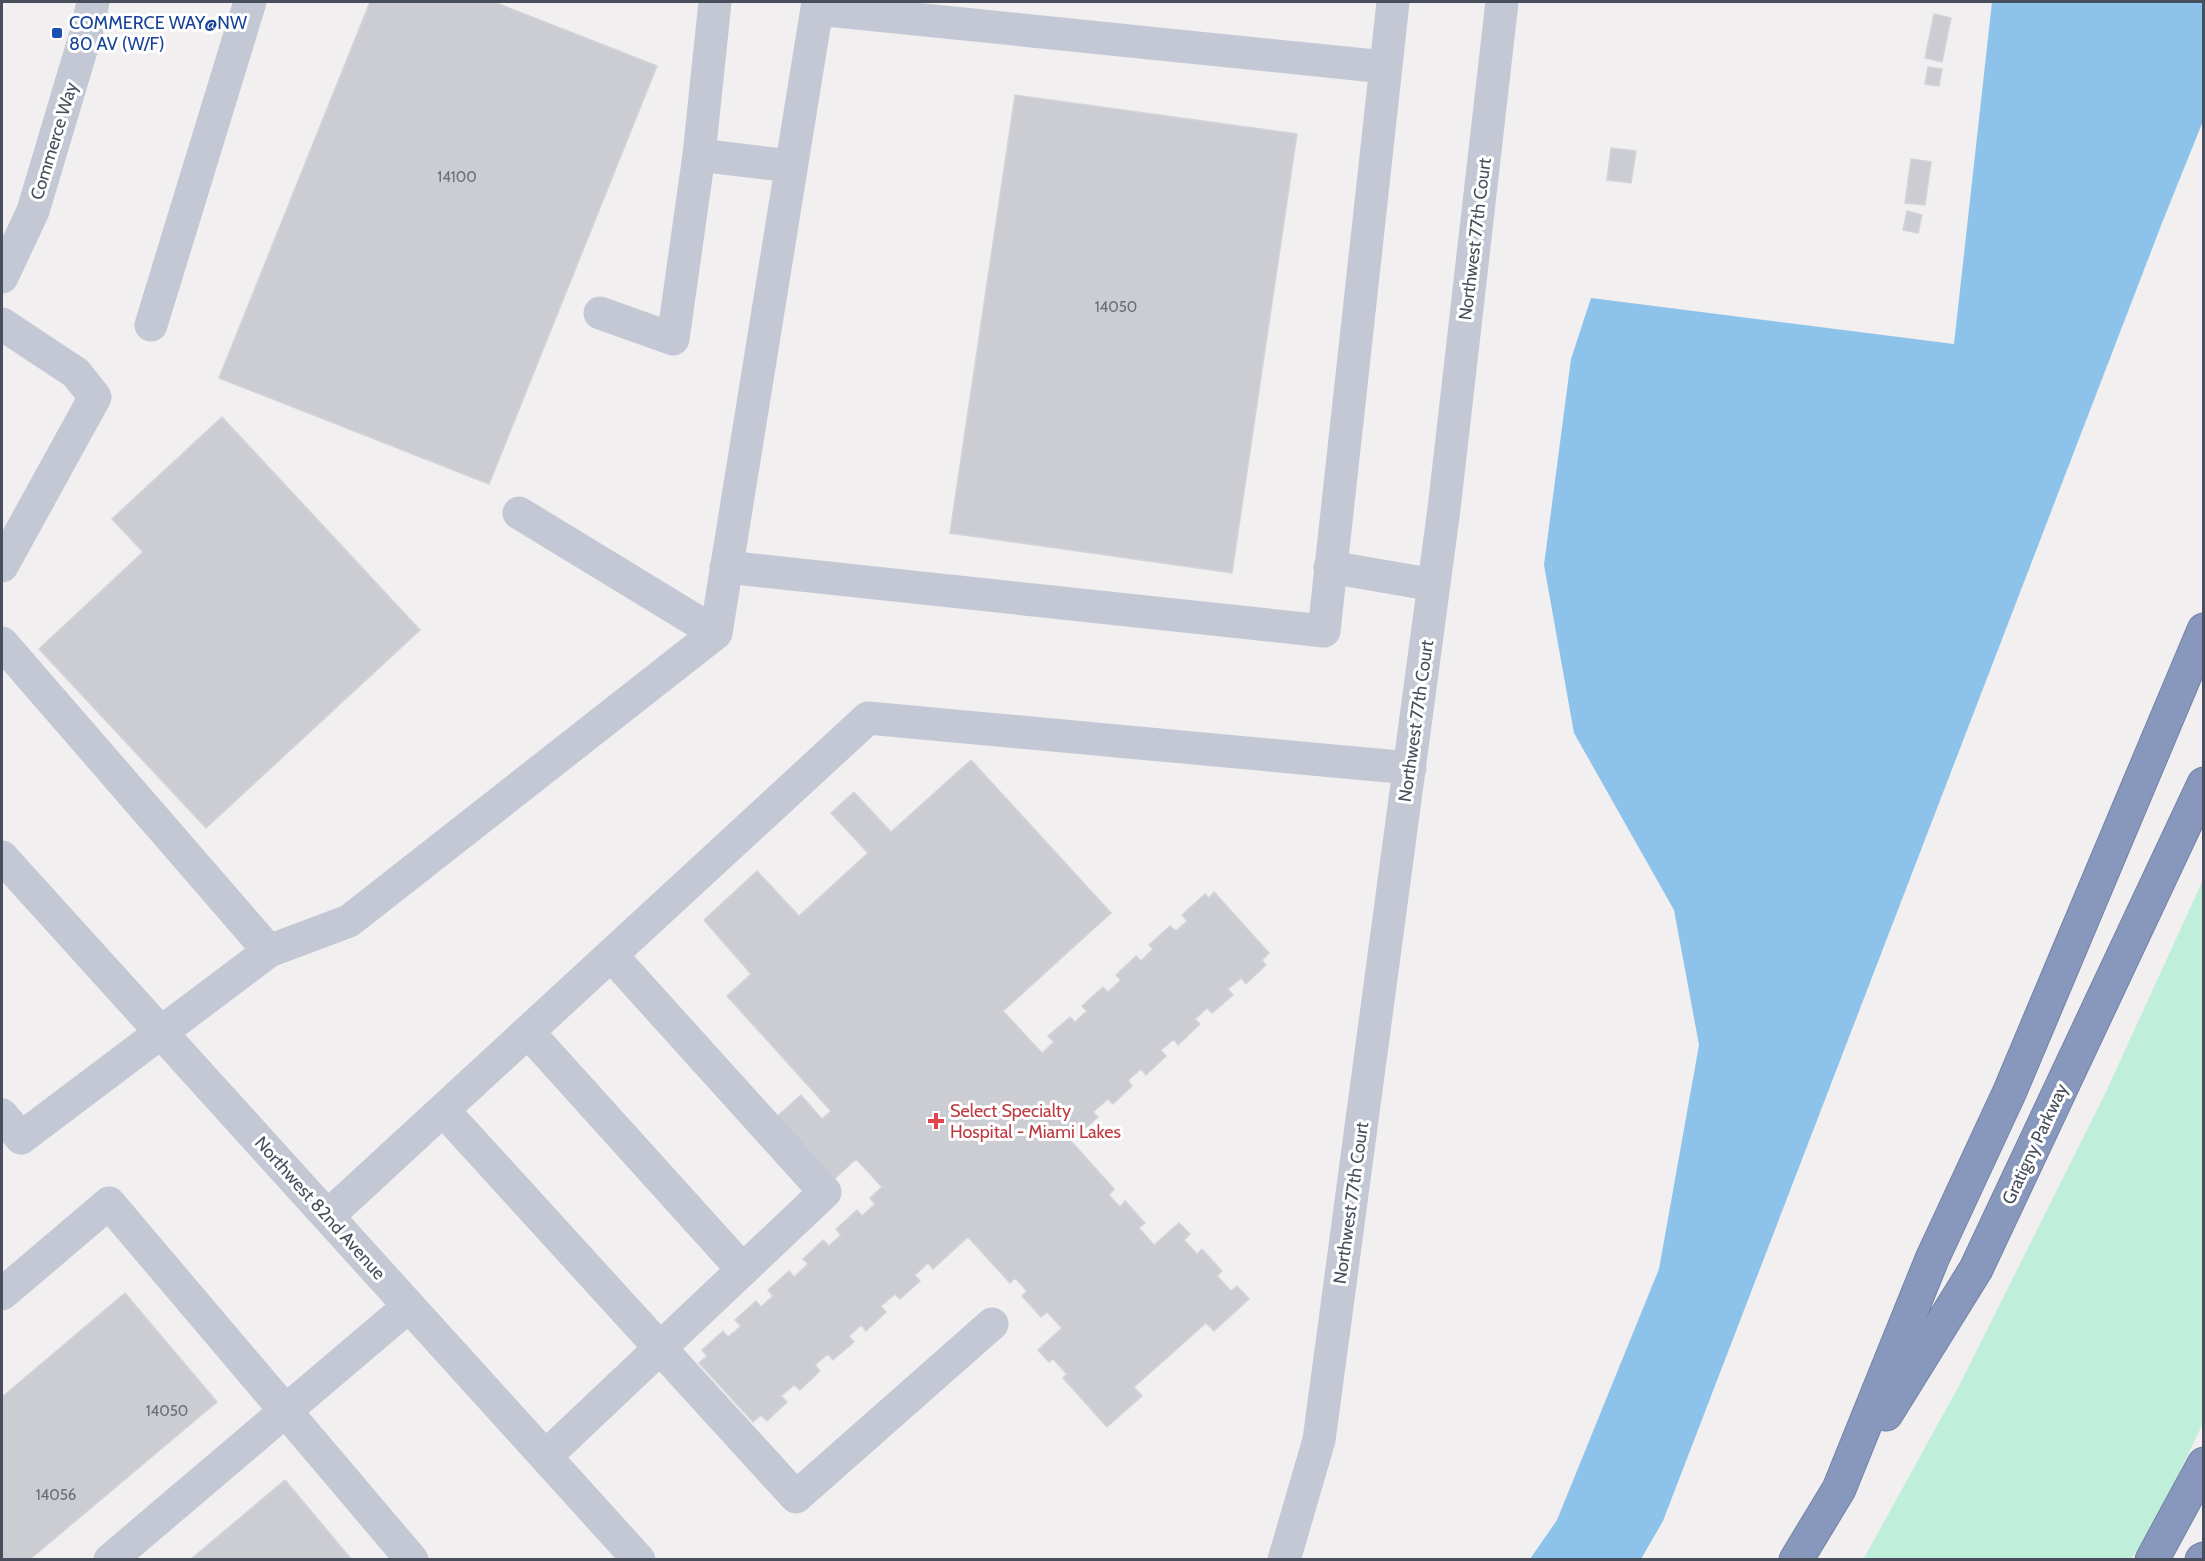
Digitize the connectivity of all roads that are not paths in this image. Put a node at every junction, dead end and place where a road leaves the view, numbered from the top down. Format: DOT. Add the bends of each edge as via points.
graph roads {
  1 [pos="93,2"];
  2 [pos="250,2"];
  3 [pos="715,2"];
  4 [pos="1393,2"];
  5 [pos="1502,2"];
  6 [pos="817,5"];
  7 [pos="1386,67"];
  8 [pos="699,155"];
  9 [pos="791,166"];
  10 [pos="2,277"];
  11 [pos="600,313"];
  12 [pos="2,324"];
  13 [pos="151,326"];
  14 [pos="519,513"];
  15 [pos="2,566"];
  16 [pos="726,567"];
  17 [pos="1330,567"];
  18 [pos="1434,585"];
  19 [pos="2204,630"];
  20 [pos="716,633"];
  21 [pos="2,643"];
  22 [pos="1410,768"];
  23 [pos="2204,784"];
  24 [pos="2,857"];
  25 [pos="269,951"];
  26 [pos="611,955"];
  27 [pos="528,1032"];
  28 [pos="162,1034"];
  29 [pos="443,1110"];
  30 [pos="2,1115"];
  31 [pos="328,1216"];
  32 [pos="743,1270"];
  33 [pos="2,1294"];
  34 [pos="409,1306"];
  35 [pos="992,1324"];
  36 [pos="661,1347"];
  37 [pos="285,1410"];
  38 [pos="546,1456"];
  39 [pos="2204,1464"];
  40 [pos="1839,1489"];
  41 [pos="110,1560"];
  42 [pos="412,1560"];
  43 [pos="639,1560"];
  44 [pos="1284,1560"];
  45 [pos="1796,1560"];
  46 [pos="2152,1560"];
  1 -- 10 [label="street, Commerce Way" via="33,211"];
  2 -- 13 [label="street"];
  3 -- 8 [label="street"];
  4 -- 7 [label="street"];
  5 -- 18 [label="street, Northwest 77th Court"];
  6 -- 7 [label="street"];
  6 -- 9 [label="street"];
  7 -- 17 [label="street"];
  8 -- 9 [label="street"];
  8 -- 11 [label="street" via="673,339"];
  9 -- 16 [label="street"];
  12 -- 15 [label="street" via="76,373 95,397"];
  14 -- 20 [label="street"];
  16 -- 17 [label="street" via="1324,631"];
  16 -- 20 [label="street"];
  17 -- 18 [label="street"];
  18 -- 22 [label="street, Northwest 77th Court"];
  19 -- 40 [label="highway" via="2010,1091 1932,1258"];
  20 -- 25 [label="street" via="349,921"];
  21 -- 25 [label="street"];
  22 -- 26 [label="street" via="868,718"];
  22 -- 44 [label="street, Northwest 77th Court" via="1319,1440"];
  23 -- 40 [label="highway, Gratigny Parkway" via="1976,1269"];
  24 -- 28 [label="street, Northwest 82nd Avenue"];
  25 -- 28 [label="street"];
  26 -- 27 [label="street"];
  26 -- 32 [label="street" via="825,1192"];
  27 -- 29 [label="street"];
  27 -- 32 [label="street"];
  28 -- 30 [label="street" via="21,1138"];
  28 -- 31 [label="street, Northwest 82nd Avenue"];
  29 -- 31 [label="street"];
  29 -- 36 [label="street"];
  31 -- 34 [label="street, Northwest 82nd Avenue"];
  32 -- 36 [label="street"];
  33 -- 37 [label="street" via="109,1203"];
  34 -- 37 [label="street"];
  34 -- 38 [label="street, Northwest 82nd Avenue"];
  35 -- 36 [label="street" via="796,1497"];
  36 -- 38 [label="street"];
  37 -- 41 [label="street"];
  37 -- 42 [label="street"];
  38 -- 43 [label="street, Northwest 82nd Avenue"];
  39 -- 46 [label="highway"];
  40 -- 45 [label="highway"];
}
